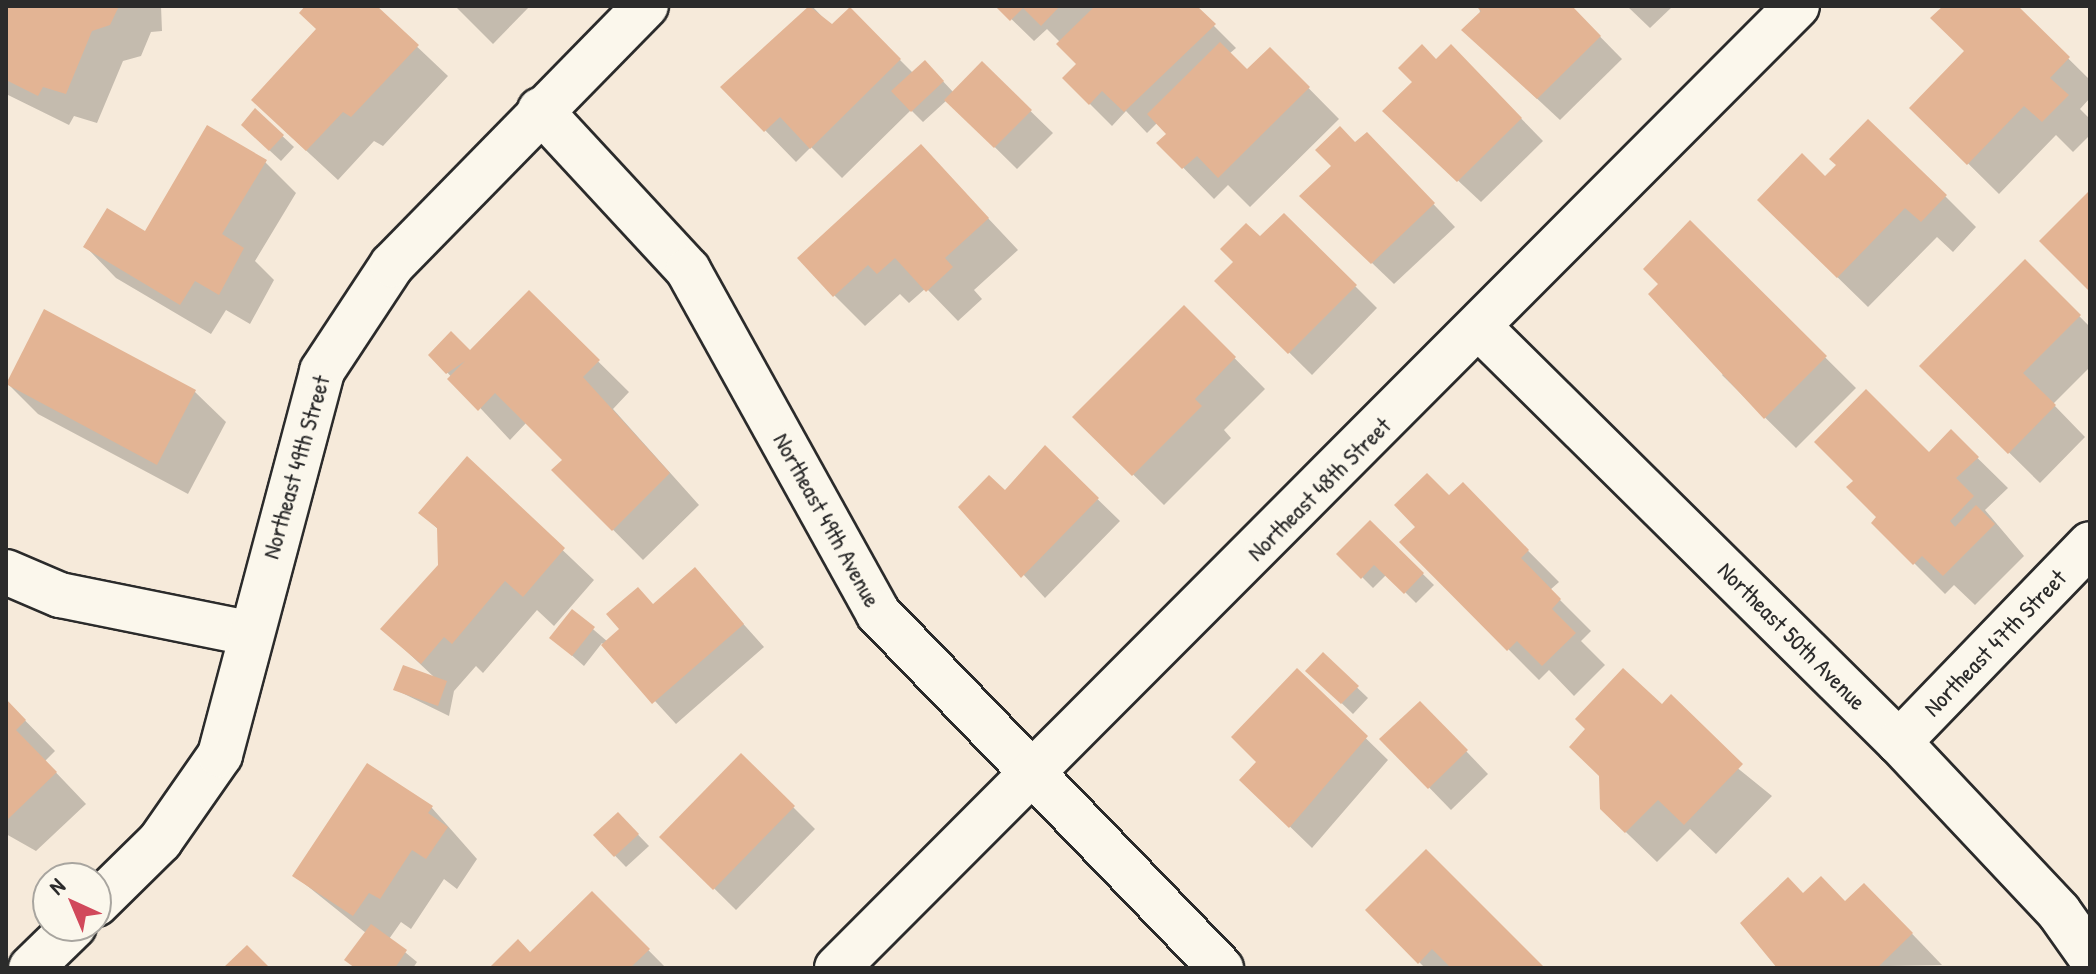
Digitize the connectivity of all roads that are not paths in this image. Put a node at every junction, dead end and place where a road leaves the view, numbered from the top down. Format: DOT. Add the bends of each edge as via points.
graph roads {
  1 [pos="646,6"];
  2 [pos="1797,6"];
  3 [pos="540,110"];
  4 [pos="1481,329"];
  5 [pos="2090,544"];
  6 [pos="6,572"];
  7 [pos="248,633"];
  8 [pos="1899,742"];
  9 [pos="1030,775"];
  10 [pos="112,888"];
  11 [pos="58,942"];
  12 [pos="2090,956"];
  13 [pos="31,968"];
  14 [pos="837,968"];
  15 [pos="1221,968"];
  1 -- 3 [label="street, Northeast 49th Street"];
  2 -- 4 [label="street, Northeast 48th Street"];
  3 -- 7 [label="street, Northeast 49th Street" via="392,265 322,371"];
  3 -- 9 [label="street, Northeast 49th Avenue" via="688,270 878,613"];
  4 -- 8 [label="street, Northeast 50th Avenue"];
  4 -- 9 [label="street, Northeast 48th Street"];
  5 -- 8 [label="street, Northeast 47th Street"];
  6 -- 7 [label="street" via="60,595"];
  7 -- 10 [label="street, Northeast 49th Street" via="220,755 160,841"];
  8 -- 12 [label="street, Northeast 50th Avenue" via="2059,912"];
  9 -- 14 [label="street, Northeast 48th Street"];
  9 -- 15 [label="street, Northeast 49th Avenue"];
  11 -- 13 [label="street"];
}
